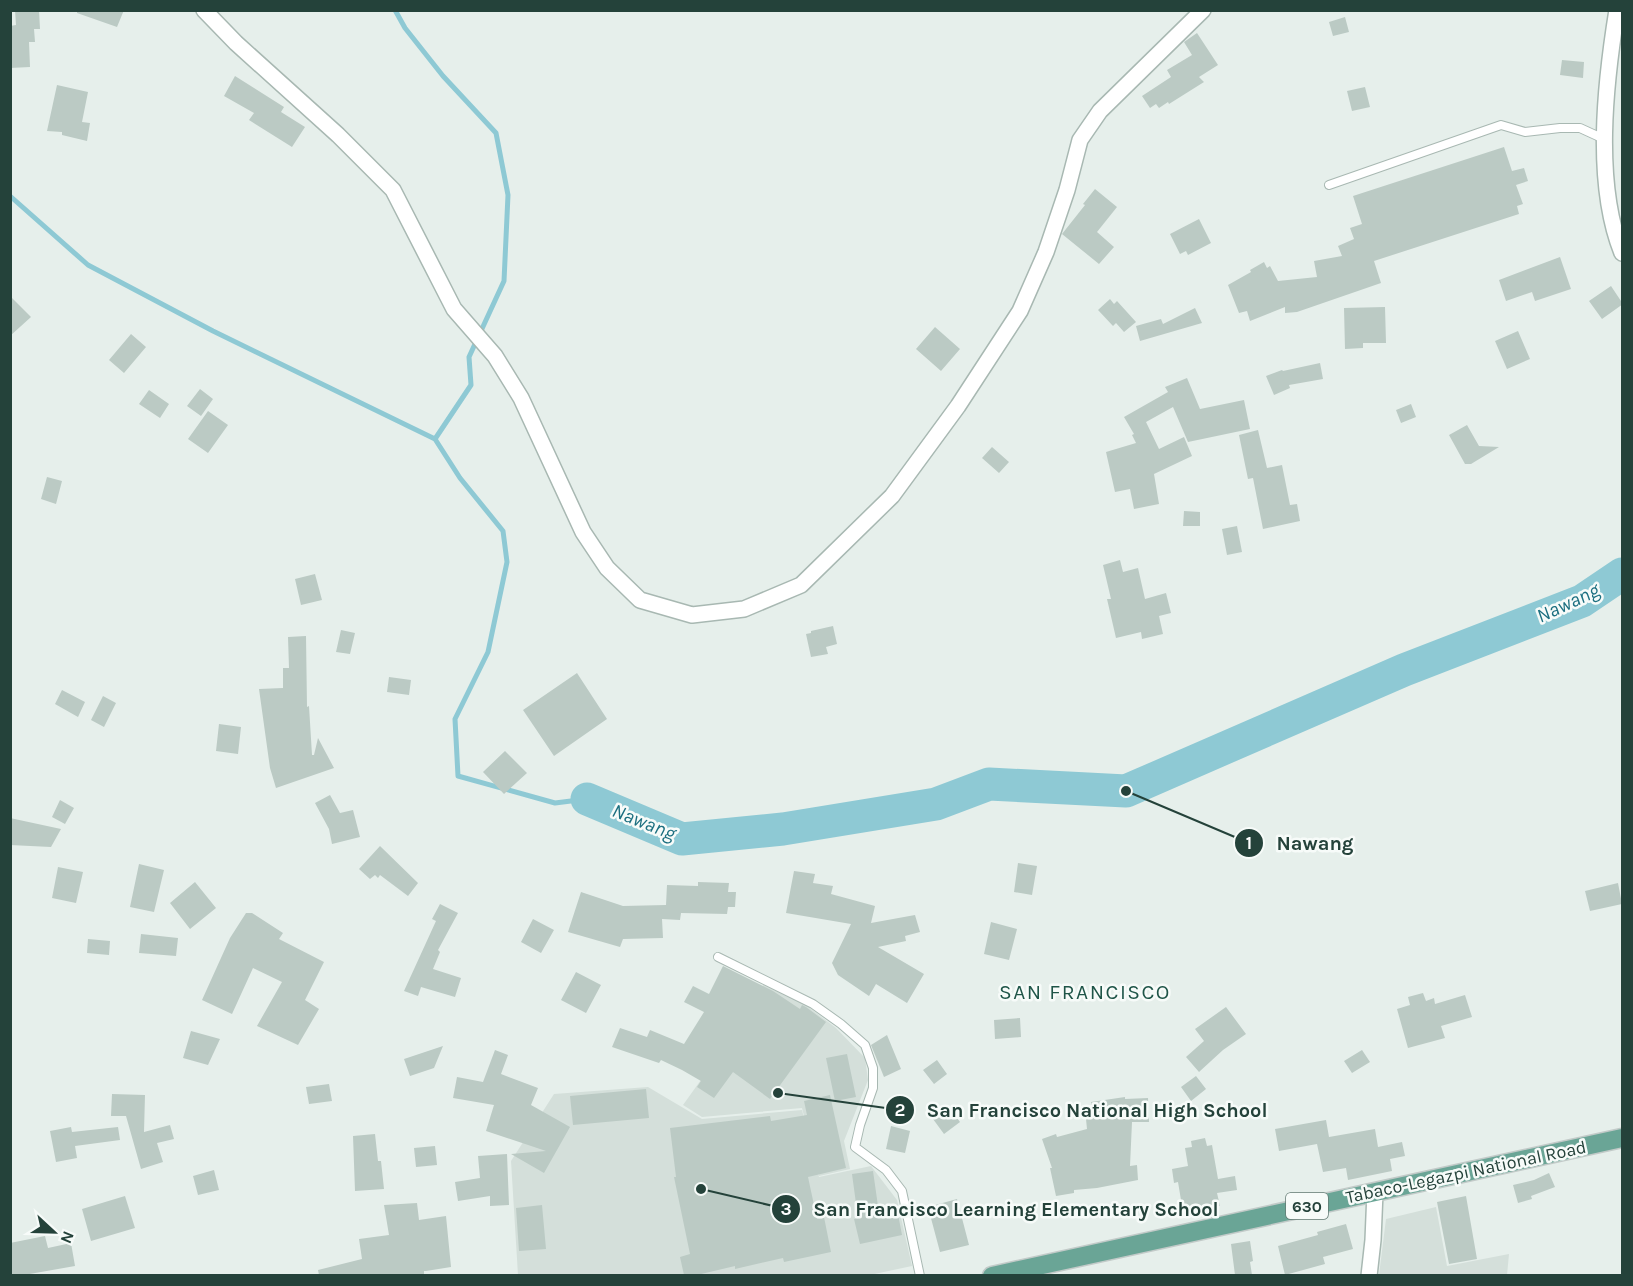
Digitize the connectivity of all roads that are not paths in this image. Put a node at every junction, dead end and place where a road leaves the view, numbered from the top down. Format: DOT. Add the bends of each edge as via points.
graph roads {
  1 [pos="204,10"];
  2 [pos="1203,10"];
  3 [pos="1617,10"];
  4 [pos="1605,139"];
  5 [pos="1329,185"];
  6 [pos="1623,253"];
  7 [pos="718,957"];
  8 [pos="1623,1138"];
  9 [pos="1375,1192"];
  10 [pos="920,1275"];
  11 [pos="992,1275"];
  12 [pos="1369,1275"];
  1 -- 2 [label="street" via="393,190 454,309 495,356 520,398 583,532 608,568 640,600 692,615 744,609 801,585 892,496 958,406 1020,311 1046,252 1080,140 1100,111"];
  3 -- 4 [label="street"];
  4 -- 5 [label="lane" via="1580,128 1525,132 1501,125"];
  4 -- 6 [label="street" via="1605,178"];
  7 -- 10 [label="lane" via="813,1004 865,1045 873,1068 873,1088 855,1147 886,1170 902,1191"];
  8 -- 9 [label="main road, Tabaco-Legazpi National Road / 630"];
  9 -- 11 [label="main road, Tabaco-Legazpi National Road / 630"];
  9 -- 12 [label="street"];
}
